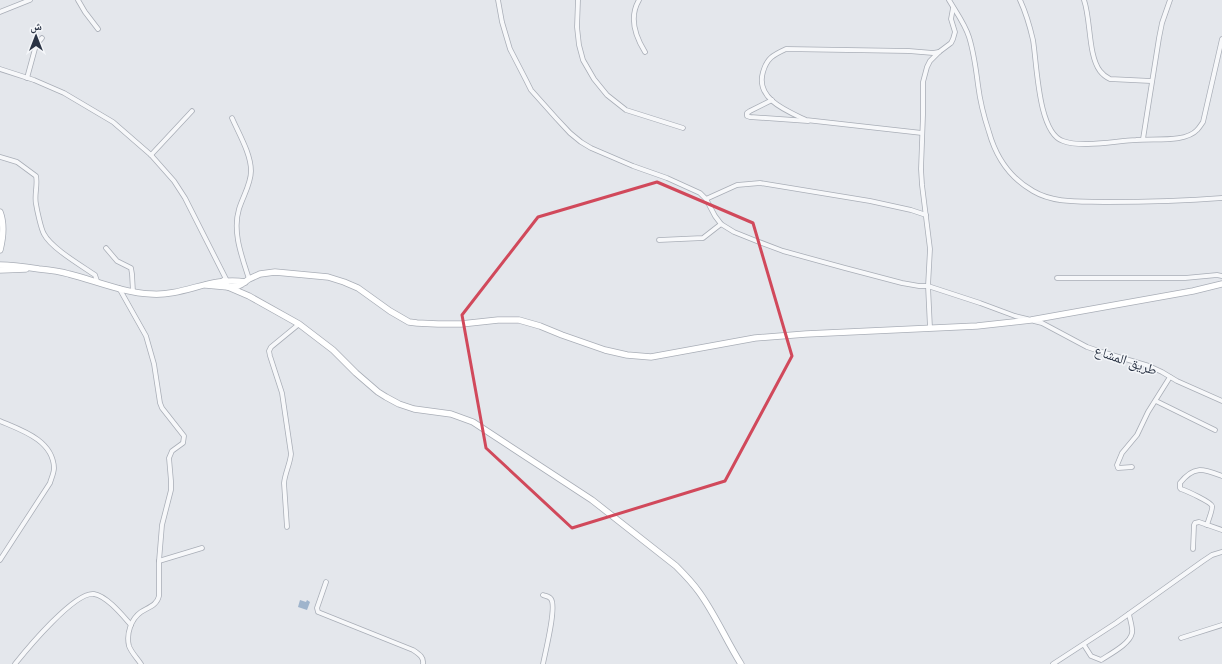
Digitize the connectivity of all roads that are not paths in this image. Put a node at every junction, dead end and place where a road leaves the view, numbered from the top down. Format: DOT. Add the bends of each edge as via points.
graph roads {
  1 [pos="30,0"];
  2 [pos="78,0"];
  3 [pos="498,0"];
  4 [pos="578,0"];
  5 [pos="639,0"];
  6 [pos="949,0"];
  7 [pos="1020,0"];
  8 [pos="1170,0"];
  9 [pos="1085,1"];
  10 [pos="953,8"];
  11 [pos="0,12"];
  12 [pos="98,29"];
  13 [pos="42,38"];
  14 [pos="1222,39"];
  15 [pos="644,52"];
  16 [pos="939,52"];
  17 [pos="0,69"];
  18 [pos="27,78"];
  19 [pos="1151,81"];
  20 [pos="772,100"];
  21 [pos="192,111"];
  22 [pos="232,118"];
  23 [pos="819,122"];
  24 [pos="683,128"];
  25 [pos="922,134"];
  26 [pos="1143,139"];
  27 [pos="151,155"];
  28 [pos="0,157"];
  29 [pos="706,198"];
  30 [pos="1222,198"];
  31 [pos="0,212"];
  32 [pos="926,215"];
  33 [pos="721,224"];
  34 [pos="1,237"];
  35 [pos="659,240"];
  36 [pos="106,248"];
  37 [pos="0,250"];
  38 [pos="0,265"];
  39 [pos="38,269"];
  40 [pos="0,270"];
  41 [pos="1222,276"];
  42 [pos="1057,278"];
  43 [pos="247,280"];
  44 [pos="234,281"];
  45 [pos="97,282"];
  46 [pos="226,283"];
  47 [pos="1222,284"];
  48 [pos="238,286"];
  49 [pos="928,286"];
  50 [pos="119,288"];
  51 [pos="134,292"];
  52 [pos="249,296"];
  53 [pos="1031,320"];
  54 [pos="299,324"];
  55 [pos="930,328"];
  56 [pos="1170,377"];
  57 [pos="1156,401"];
  58 [pos="1222,401"];
  59 [pos="0,421"];
  60 [pos="1215,430"];
  61 [pos="1132,467"];
  62 [pos="1222,476"];
  63 [pos="1207,525"];
  64 [pos="287,527"];
  65 [pos="1222,530"];
  66 [pos="202,548"];
  67 [pos="1194,549"];
  68 [pos="1222,552"];
  69 [pos="0,560"];
  70 [pos="159,561"];
  71 [pos="326,582"];
  72 [pos="543,595"];
  73 [pos="1129,614"];
  74 [pos="131,625"];
  75 [pos="1222,625"];
  76 [pos="1181,638"];
  77 [pos="1084,645"];
  78 [pos="15,664"];
  79 [pos="141,664"];
  80 [pos="424,664"];
  81 [pos="543,664"];
  82 [pos="741,664"];
  83 [pos="1053,664"];
  1 -- 11 [label="street"];
  2 -- 12 [label="street"];
  3 -- 29 [label="street" via="506,38 518,67 531,90 570,133 591,148 688,187"];
  4 -- 24 [label="street" via="577,27 583,60 607,95 626,110"];
  5 -- 15 [label="street" via="634,19"];
  6 -- 10 [label="street"];
  7 -- 26 [label="street" via="1033,41 1045,120 1054,137 1069,143 1086,144"];
  8 -- 19 [label="street" via="1162,24"];
  9 -- 19 [label="street" via="1093,52 1100,72 1110,79"];
  10 -- 16 [label="street" via="954,36 951,43"];
  10 -- 30 [label="street" via="969,36 983,110 996,153 1020,182 1049,198 1068,201 1149,202"];
  13 -- 18 [label="street" via="36,45"];
  14 -- 26 [label="street" via="1203,122 1197,131 1170,139"];
  16 -- 20 [label="street" via="786,49 774,54 766,64 762,77 764,91"];
  16 -- 25 [label="street" via="930,61 923,82"];
  17 -- 18 [label="street"];
  18 -- 27 [label="street" via="64,93 113,122"];
  19 -- 26 [label="street"];
  20 -- 23 [label="street" via="790,113"];
  20 -- 23 [label="street" via="750,111 747,116"];
  21 -- 27 [label="street"];
  22 -- 43 [label="street" via="250,164 250,180 237,219 237,234"];
  23 -- 25 [label="street"];
  25 -- 32 [label="street" via="921,169"];
  27 -- 46 [label="street" via="185,198"];
  28 -- 45 [label="street" via="18,162 36,176 36,203 44,234 67,256 96,275"];
  29 -- 32 [label="street" via="737,185 760,183 870,201"];
  29 -- 33 [label="street"];
  31 -- 34 [label="street" via="3,227"];
  32 -- 49 [label="street" via="930,249"];
  33 -- 35 [label="street" via="703,238"];
  33 -- 49 [label="street, طريق المشاع" via="734,232 783,251 918,286"];
  34 -- 37 [label="street"];
  36 -- 51 [label="street" via="117,261 131,268"];
  38 -- 39 [label="street"];
  39 -- 40 [label="street"];
  39 -- 45 [label="street"];
  41 -- 42 [label="street"];
  43 -- 44 [label="street"];
  43 -- 48 [label="street"];
  43 -- 55 [label="street" via="260,274 275,272 328,277 358,288 409,322 461,324 519,320 605,350 639,357 663,356 755,338"];
  44 -- 46 [label="street"];
  44 -- 48 [label="street"];
  45 -- 50 [label="street"];
  46 -- 48 [label="street"];
  46 -- 51 [label="street" via="214,282 162,294"];
  46 -- 52 [label="street"];
  47 -- 53 [label="street"];
  48 -- 52 [label="street"];
  49 -- 53 [label="street, طريق المشاع"];
  49 -- 55 [label="street"];
  50 -- 51 [label="street"];
  50 -- 70 [label="street" via="146,336 162,408 184,436 183,443 172,451 169,458 172,481 162,525"];
  52 -- 54 [label="street"];
  53 -- 55 [label="street"];
  53 -- 56 [label="street, طريق المشاع" via="1042,322 1086,347 1149,366"];
  54 -- 64 [label="street" via="269,351 282,393 291,454 284,483"];
  54 -- 82 [label="street" via="386,397 414,409 451,414 473,422 592,500 626,526 676,566 699,592"];
  56 -- 57 [label="street"];
  56 -- 58 [label="street, طريق المشاع"];
  57 -- 60 [label="street"];
  57 -- 61 [label="street" via="1117,465 1118,468"];
  59 -- 69 [label="street" via="38,439 51,455 54,469 50,484"];
  62 -- 63 [label="street" via="1203,469 1197,470 1180,483 1182,489 1213,508"];
  63 -- 65 [label="street"];
  63 -- 67 [label="street" via="1199,522 1194,524"];
  66 -- 70 [label="street"];
  68 -- 73 [label="street" via="1203,560"];
  70 -- 74 [label="street" via="158,600 136,617"];
  71 -- 80 [label="street" via="318,612 413,650 422,657"];
  72 -- 81 [label="street" via="552,600 553,609"];
  73 -- 77 [label="street"];
  73 -- 77 [label="street" via="1132,633 1129,640 1119,648 1101,660 1091,656"];
  74 -- 78 [label="street" via="105,600 95,594 89,594 79,598 48,625"];
  74 -- 79 [label="street" via="129,646"];
  75 -- 76 [label="street"];
  77 -- 83 [label="street"];
}
